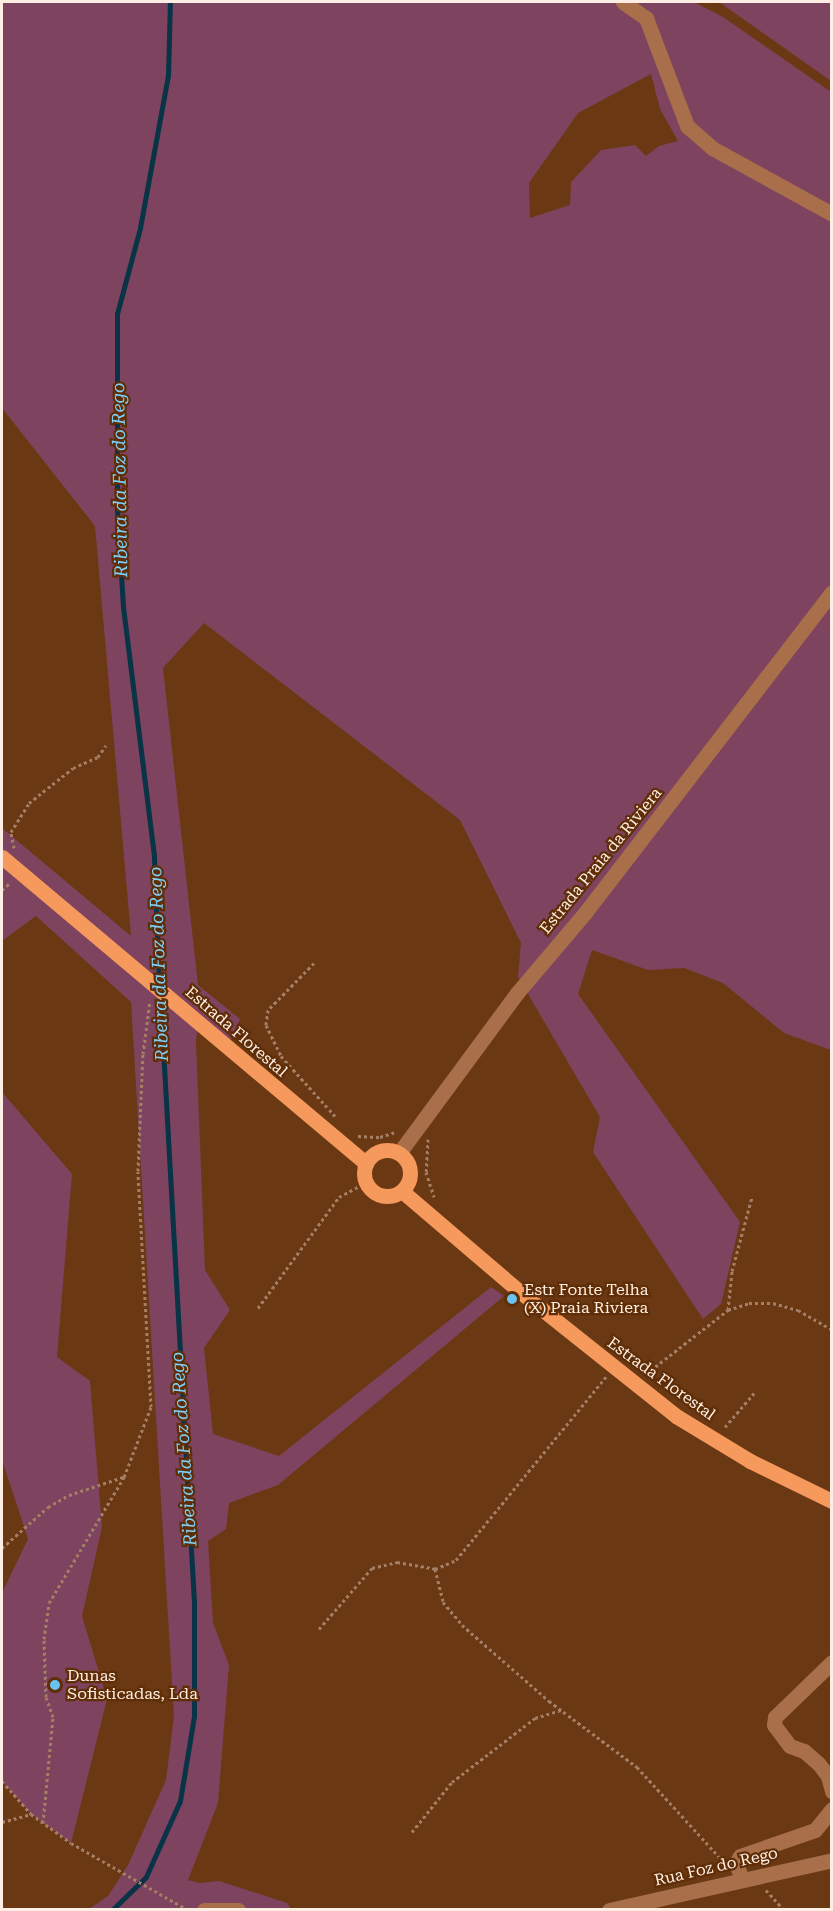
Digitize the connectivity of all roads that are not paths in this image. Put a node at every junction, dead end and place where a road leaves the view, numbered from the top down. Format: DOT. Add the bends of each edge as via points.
graph roads {
  1 [pos="623,2"];
  2 [pos="831,214"];
  3 [pos="831,592"];
  4 [pos="2,857"];
  5 [pos="399,1153"];
  6 [pos="366,1163"];
  7 [pos="403,1192"];
  8 [pos="831,1502"];
  9 [pos="831,1662"];
  10 [pos="831,1791"];
  11 [pos="831,1809"];
  12 [pos="831,1860"];
  13 [pos="745,1879"];
  14 [pos="204,1910"];
  15 [pos="237,1910"];
  16 [pos="609,1910"];
  1 -- 2 [label="street" via="646,18 687,126 711,148"];
  3 -- 5 [label="street, Estrada Praia da Riviera" via="584,914 517,993"];
  4 -- 6 [label="main road, Estrada Florestal"];
  5 -- 6 [label="main road" via="381,1151"];
  5 -- 7 [label="main road" via="411,1171"];
  6 -- 7 [label="main road" via="365,1183 382,1196"];
  7 -- 8 [label="main road, Estrada Florestal" via="633,1384 750,1461"];
  9 -- 10 [label="street" via="775,1717 774,1725 790,1746 818,1763 828,1776"];
  11 -- 13 [label="street" via="815,1830 740,1856 736,1863"];
  12 -- 13 [label="street, Rua Foz do Rego"];
  13 -- 16 [label="street, Rua Foz do Rego"];
  14 -- 15 [label="street"];
}
